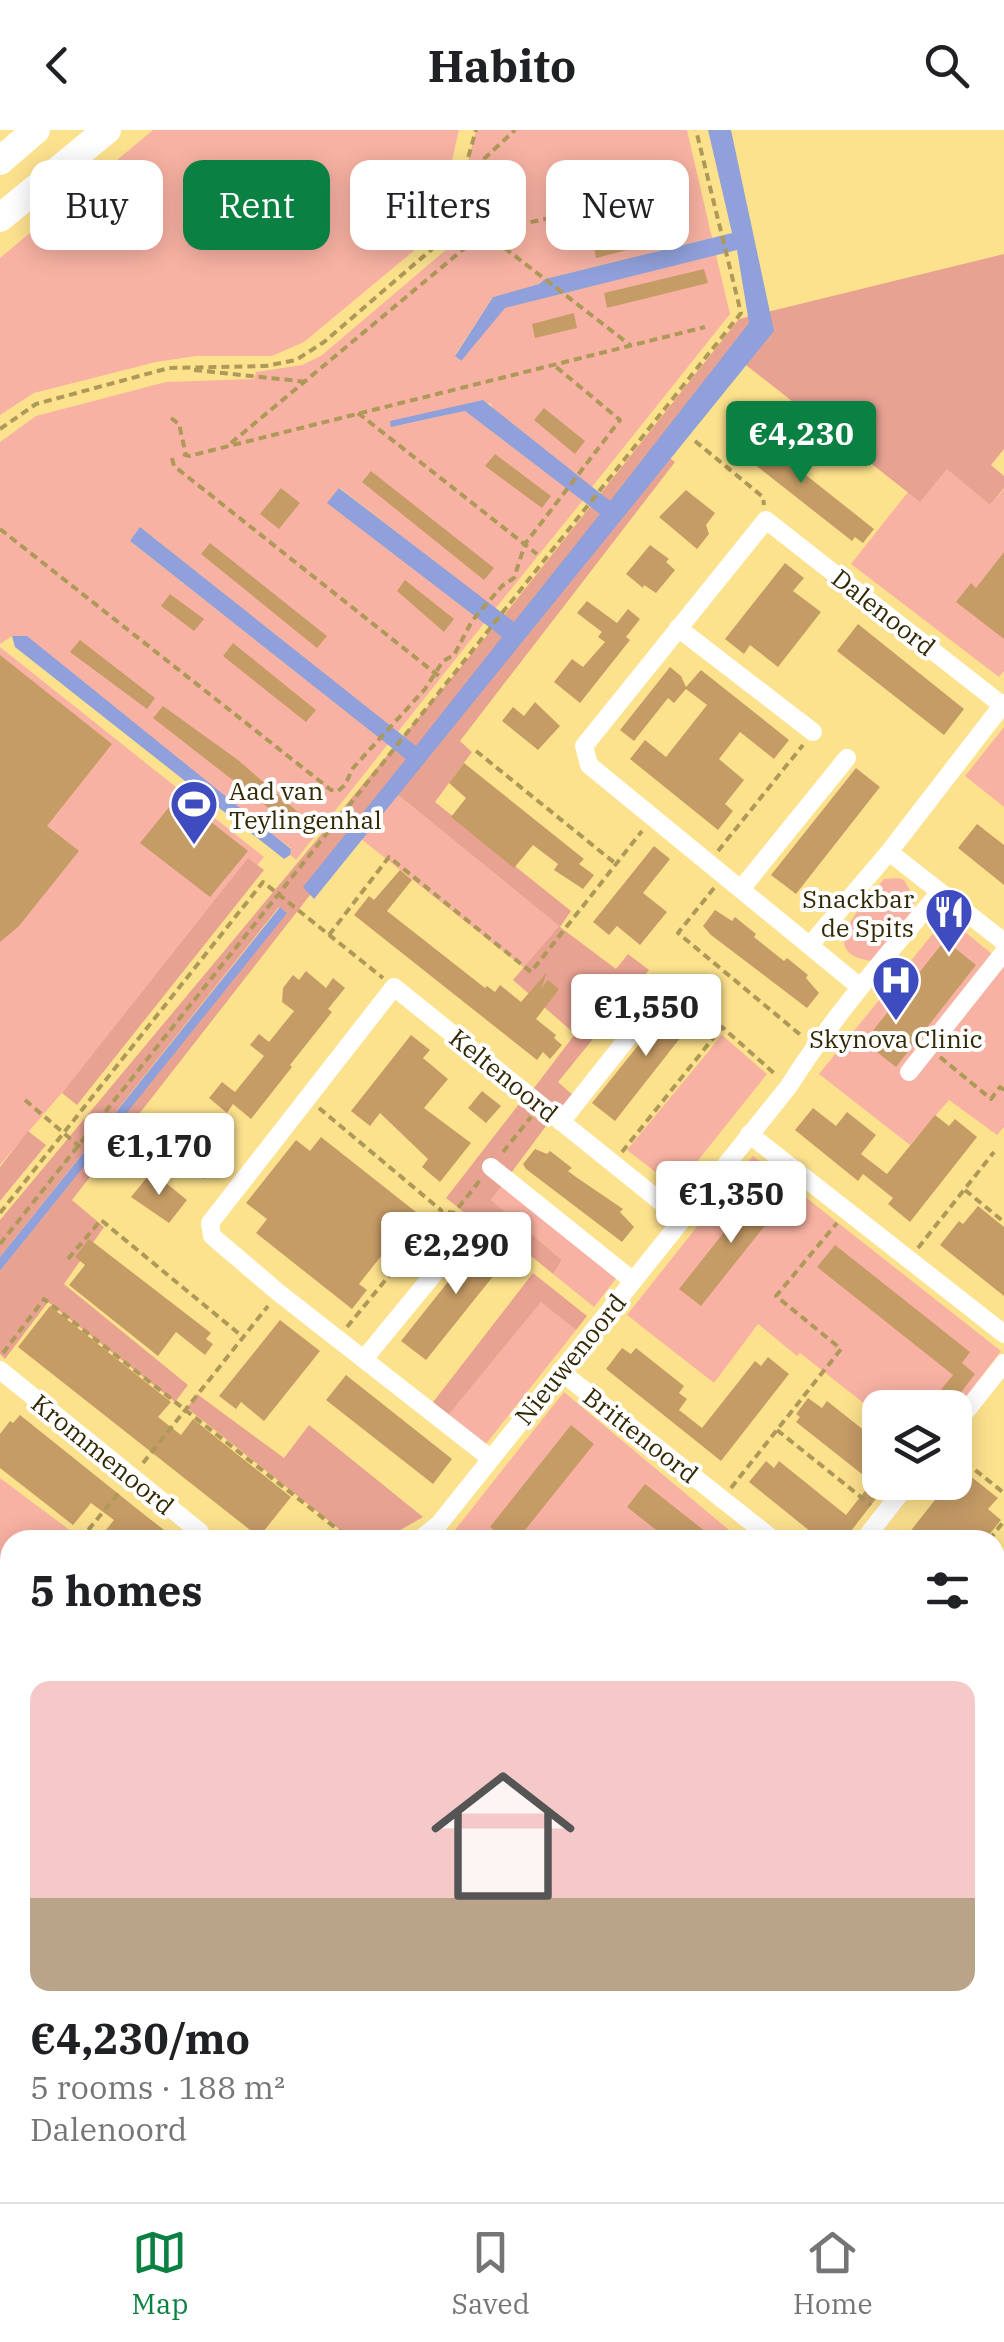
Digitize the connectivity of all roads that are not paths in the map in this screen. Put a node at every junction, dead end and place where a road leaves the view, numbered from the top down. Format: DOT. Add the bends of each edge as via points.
graph roads {
  1 [pos="36,130"];
  2 [pos="107,130"];
  3 [pos="0,161"];
  4 [pos="0,218"];
  5 [pos="678,628"];
  6 [pos="1003,704"];
  7 [pos="814,732"];
  8 [pos="847,758"];
  9 [pos="889,852"];
  10 [pos="742,889"];
  11 [pos="940,892"];
  12 [pos="1004,942"];
  13 [pos="810,946"];
  14 [pos="1004,952"];
  15 [pos="860,987"];
  16 [pos="662,995"];
  17 [pos="909,1072"];
  18 [pos="561,1122"];
  19 [pos="748,1134"];
  20 [pos="491,1167"];
  21 [pos="681,1218"];
  22 [pos="470,1231"];
  23 [pos="632,1280"];
  24 [pos="1004,1334"];
  25 [pos="364,1359"];
  26 [pos="1004,1363"];
  27 [pos="0,1370"];
  28 [pos="560,1371"];
  29 [pos="972,1403"];
  30 [pos="490,1458"];
  31 [pos="896,1500"];
  32 [pos="198,1530"];
  33 [pos="432,1530"];
  34 [pos="761,1530"];
  35 [pos="872,1530"];
  1 -- 3 [label="highway"];
  2 -- 4 [label="highway"];
  5 -- 6 [label="street, Dalenoord" via="766,520"];
  5 -- 7 [label="street"];
  5 -- 10 [label="street" via="584,746 589,765"];
  6 -- 9 [label="street"];
  8 -- 10 [label="street"];
  9 -- 11 [label="street"];
  9 -- 13 [label="street"];
  10 -- 13 [label="street"];
  11 -- 12 [label="street"];
  11 -- 15 [label="street, Nieuwenoord"];
  13 -- 15 [label="street"];
  14 -- 17 [label="street"];
  15 -- 19 [label="street, Nieuwenoord"];
  16 -- 18 [label="street"];
  18 -- 21 [label="street, Keltenoord"];
  18 -- 25 [label="street, Keltenoord" via="394,988 210,1223 212,1236"];
  19 -- 21 [label="street, Nieuwenoord"];
  19 -- 24 [label="street"];
  20 -- 23 [label="street"];
  21 -- 23 [label="street, Nieuwenoord"];
  22 -- 25 [label="street"];
  23 -- 28 [label="street, Nieuwenoord"];
  25 -- 30 [label="street"];
  26 -- 29 [label="street"];
  27 -- 32 [label="street, Krommenoord"];
  28 -- 30 [label="street, Nieuwenoord"];
  28 -- 34 [label="street, Brittenoord"];
  30 -- 33 [label="street, Nieuwenoord"];
  31 -- 35 [label="street"];
}
